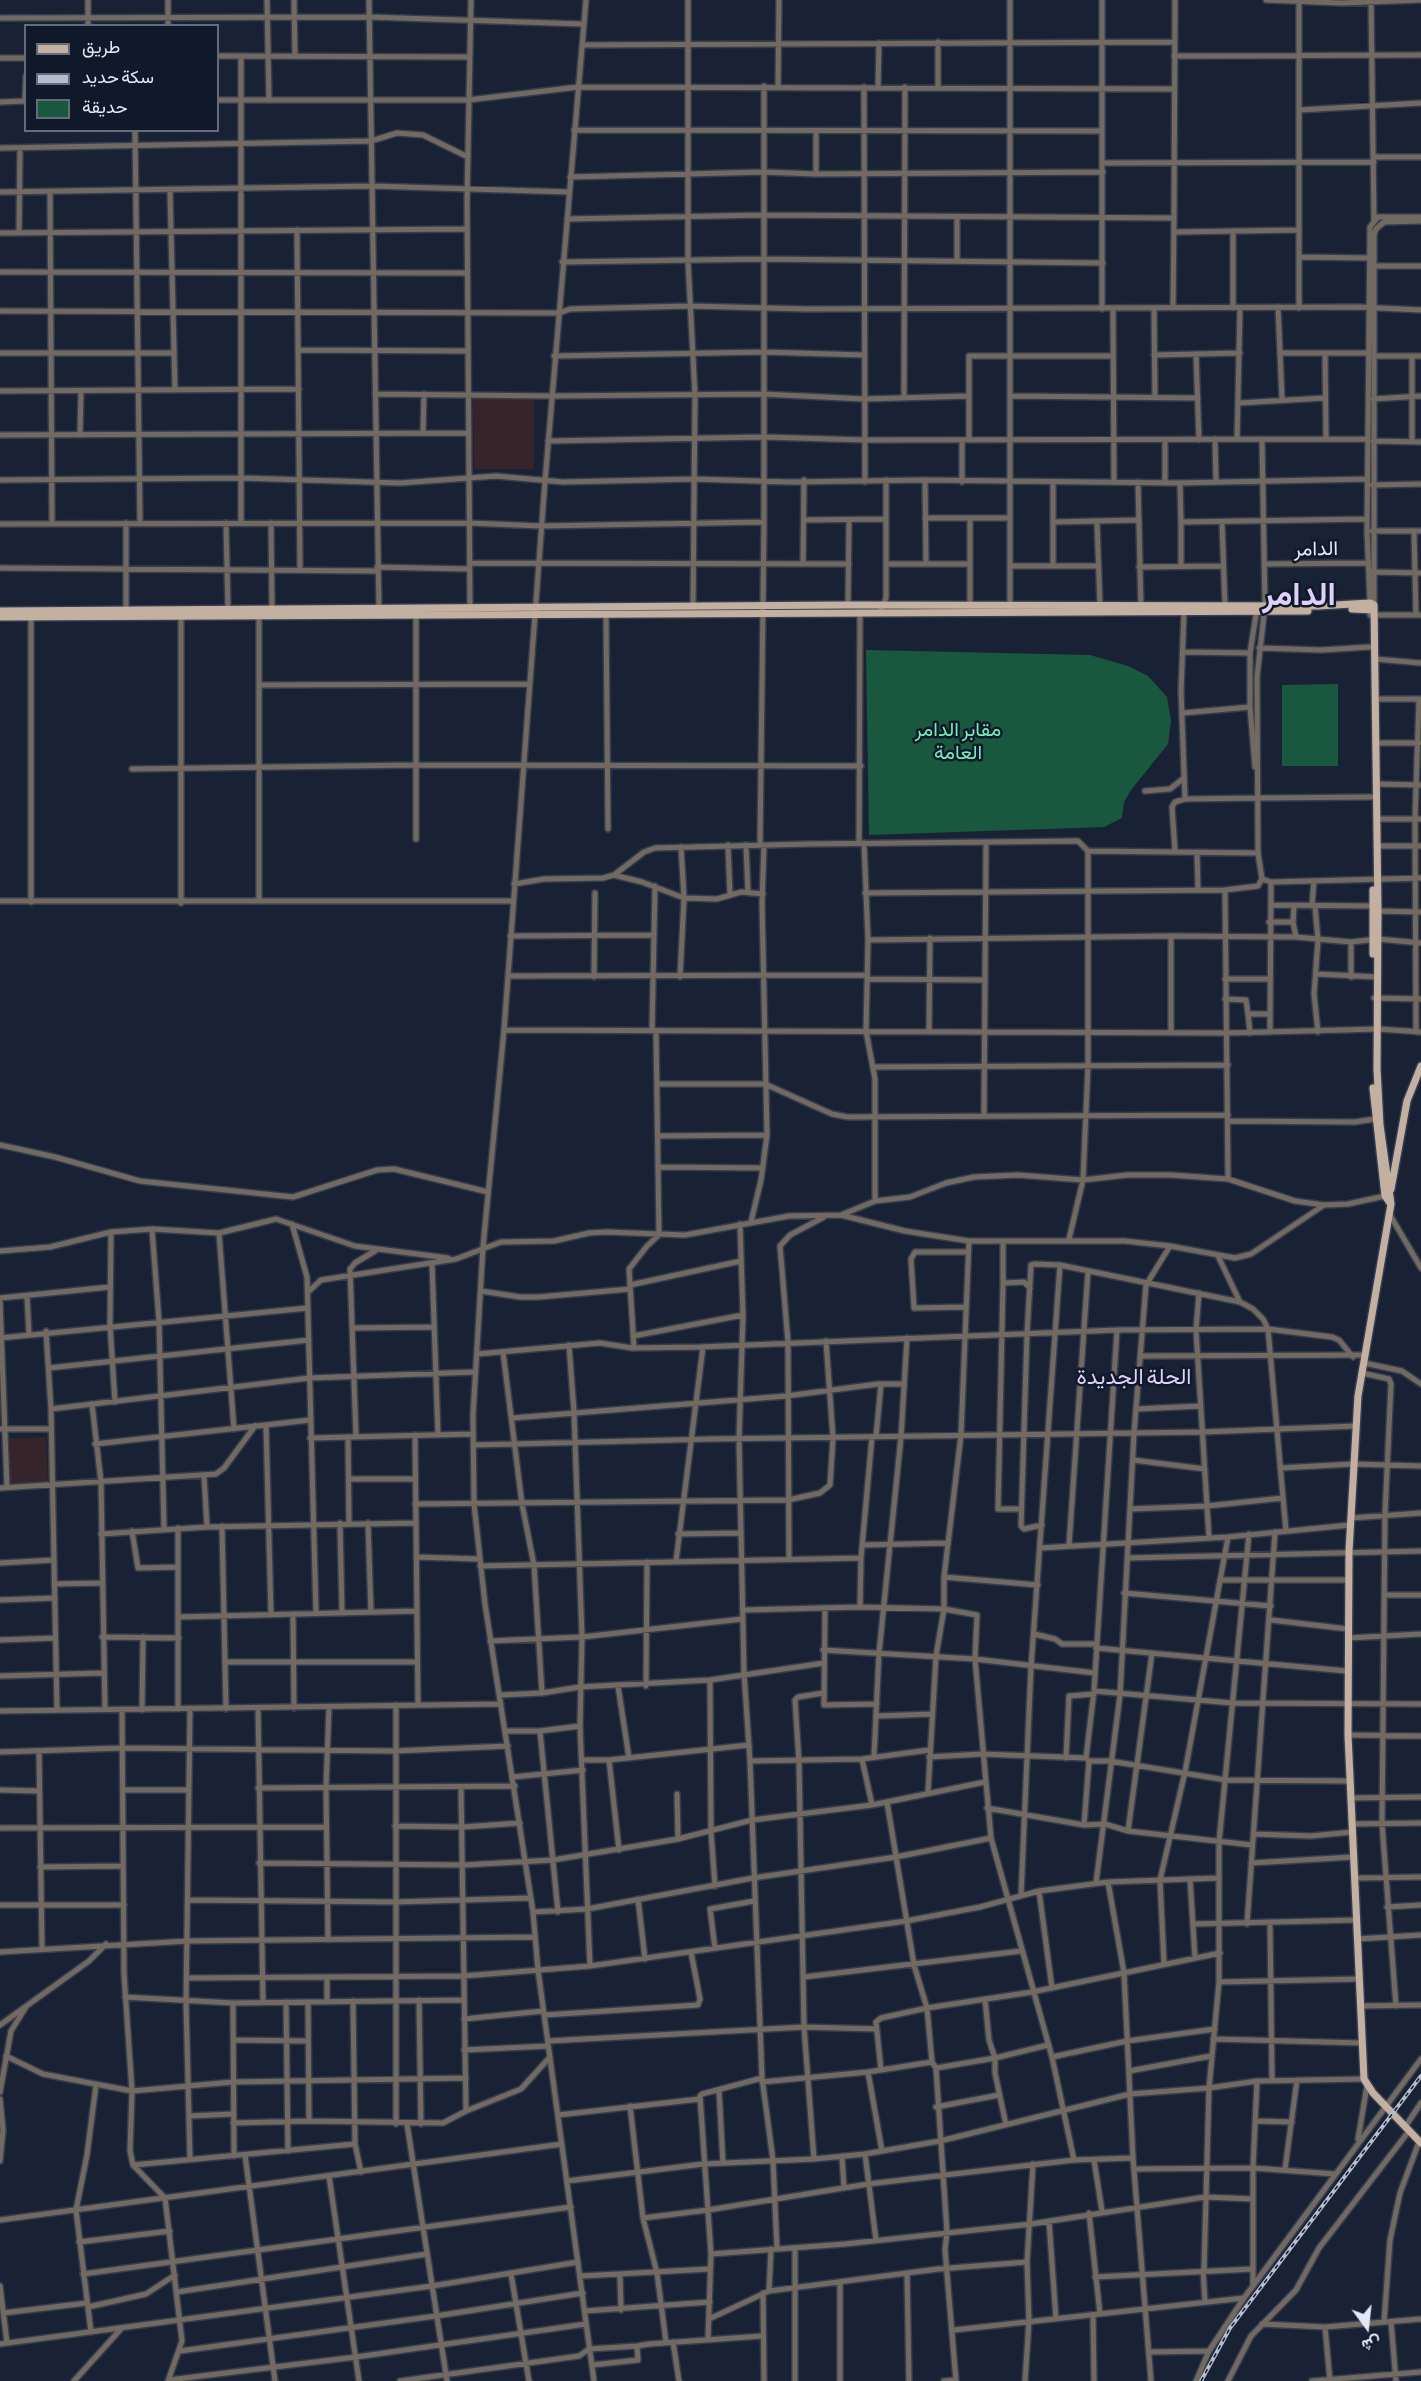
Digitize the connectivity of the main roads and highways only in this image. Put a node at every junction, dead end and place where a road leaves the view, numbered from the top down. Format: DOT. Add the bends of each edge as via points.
graph roads {
  1 [pos="764,609"];
  2 [pos="881,609"];
  3 [pos="1010,609"];
  4 [pos="1141,609"];
  5 [pos="1261,609"];
  6 [pos="1372,609"];
  7 [pos="0,611"];
  8 [pos="535,612"];
  9 [pos="0,617"];
  10 [pos="1375,880"];
  11 [pos="1421,1066"];
  12 [pos="1375,1069"];
  13 [pos="1387,1194"];
  14 [pos="1420,2142"];
  1 -- 2 [label="main road"];
  1 -- 2 [label="main road"];
  1 -- 8 [label="main road"];
  1 -- 8 [label="main road" via="606,615"];
  2 -- 3 [label="main road"];
  2 -- 3 [label="main road"];
  3 -- 4 [label="main road"];
  3 -- 4 [label="main road"];
  4 -- 5 [label="main road"];
  4 -- 5 [label="main road"];
  5 -- 6 [label="main road"];
  6 -- 10 [label="main road" via="1371,797"];
  6 -- 10 [label="main road" via="1376,699"];
  7 -- 8 [label="main road"];
  8 -- 9 [label="main road"];
  10 -- 12 [label="main road"];
  11 -- 13 [label="main road" via="1407,1101"];
  12 -- 13 [label="main road"];
  12 -- 13 [label="main road" via="1375,1119"];
  13 -- 14 [label="main road" via="1390,1215 1362,1372 1353,1464 1347,1671 1350,1798 1366,2083"];
}
